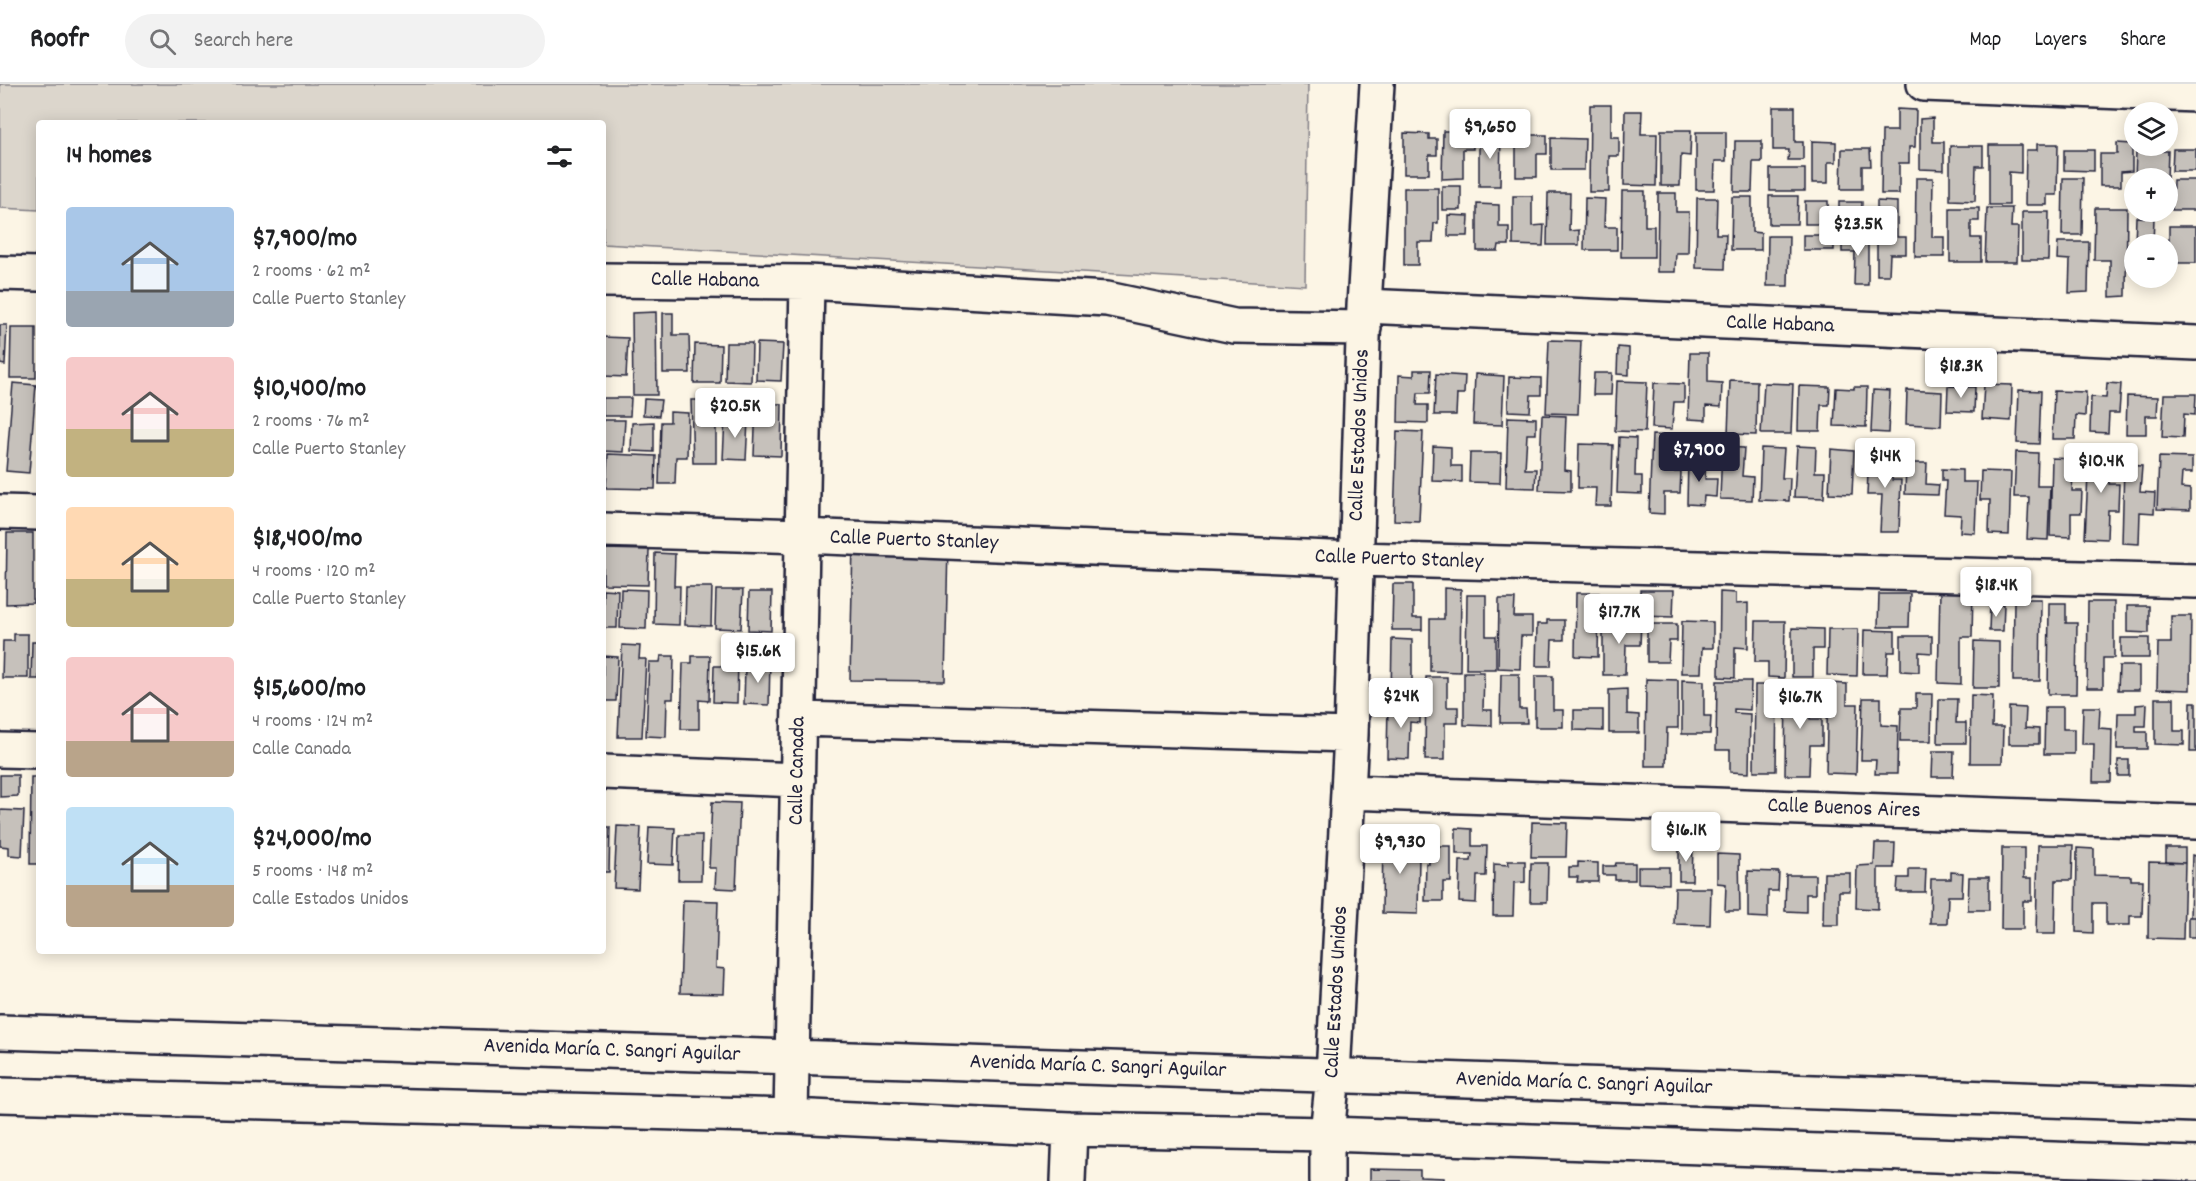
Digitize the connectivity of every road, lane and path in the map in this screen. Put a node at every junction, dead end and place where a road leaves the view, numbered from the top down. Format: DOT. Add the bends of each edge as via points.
graph roads {
  1 [pos="1377,84"];
  2 [pos="1924,84"];
  3 [pos="2196,95"];
  4 [pos="0,273"];
  5 [pos="36,274"];
  6 [pos="606,280"];
  7 [pos="807,282"];
  8 [pos="1364,317"];
  9 [pos="2196,343"];
  10 [pos="0,512"];
  11 [pos="36,513"];
  12 [pos="606,530"];
  13 [pos="802,536"];
  14 [pos="1355,559"];
  15 [pos="2196,581"];
  16 [pos="800,719"];
  17 [pos="1351,735"];
  18 [pos="0,750"];
  19 [pos="36,751"];
  20 [pos="606,772"];
  21 [pos="798,780"];
  22 [pos="1348,792"];
  23 [pos="2196,822"];
  24 [pos="0,1032"];
  25 [pos="792,1057"];
  26 [pos="1333,1075"];
  27 [pos="0,1095"];
  28 [pos="2196,1105"];
  29 [pos="791,1116"];
  30 [pos="1070,1129"];
  31 [pos="1327,1134"];
  32 [pos="2196,1164"];
  33 [pos="1068,1181"];
  34 [pos="1326,1181"];
  1 -- 8 [label="street, Calle Estados Unidos"];
  2 -- 3 [label="street"];
  4 -- 5 [label="street"];
  6 -- 7 [label="street, Calle Habana"];
  7 -- 8 [label="street, Calle Habana" via="1107,299 1234,326"];
  7 -- 13 [label="street, Calle Canada"];
  8 -- 9 [label="street, Calle Habana"];
  8 -- 14 [label="street, Calle Estados Unidos"];
  10 -- 11 [label="street"];
  12 -- 13 [label="street, Calle Puerto Stanley"];
  13 -- 14 [label="street, Calle Puerto Stanley"];
  13 -- 16 [label="street, Calle Canada"];
  14 -- 15 [label="street, Calle Puerto Stanley"];
  14 -- 17 [label="street, Calle Estados Unidos"];
  16 -- 17 [label="street"];
  16 -- 21 [label="street, Calle Canada"];
  17 -- 22 [label="street, Calle Estados Unidos"];
  18 -- 19 [label="street"];
  20 -- 21 [label="street"];
  21 -- 25 [label="street, Calle Canada"];
  22 -- 23 [label="street, Calle Buenos Aires"];
  22 -- 26 [label="street, Calle Estados Unidos"];
  24 -- 25 [label="street, Avenida María C. Sangri Aguilar"];
  25 -- 26 [label="street, Avenida María C. Sangri Aguilar"];
  25 -- 29 [label="street, Calle Canada"];
  26 -- 28 [label="street, Avenida María C. Sangri Aguilar"];
  26 -- 31 [label="street, Calle Estados Unidos"];
  27 -- 29 [label="street"];
  29 -- 30 [label="street"];
  30 -- 31 [label="street"];
  30 -- 33 [label="street"];
  31 -- 32 [label="street"];
  31 -- 34 [label="street, Calle Estados Unidos"];
}
